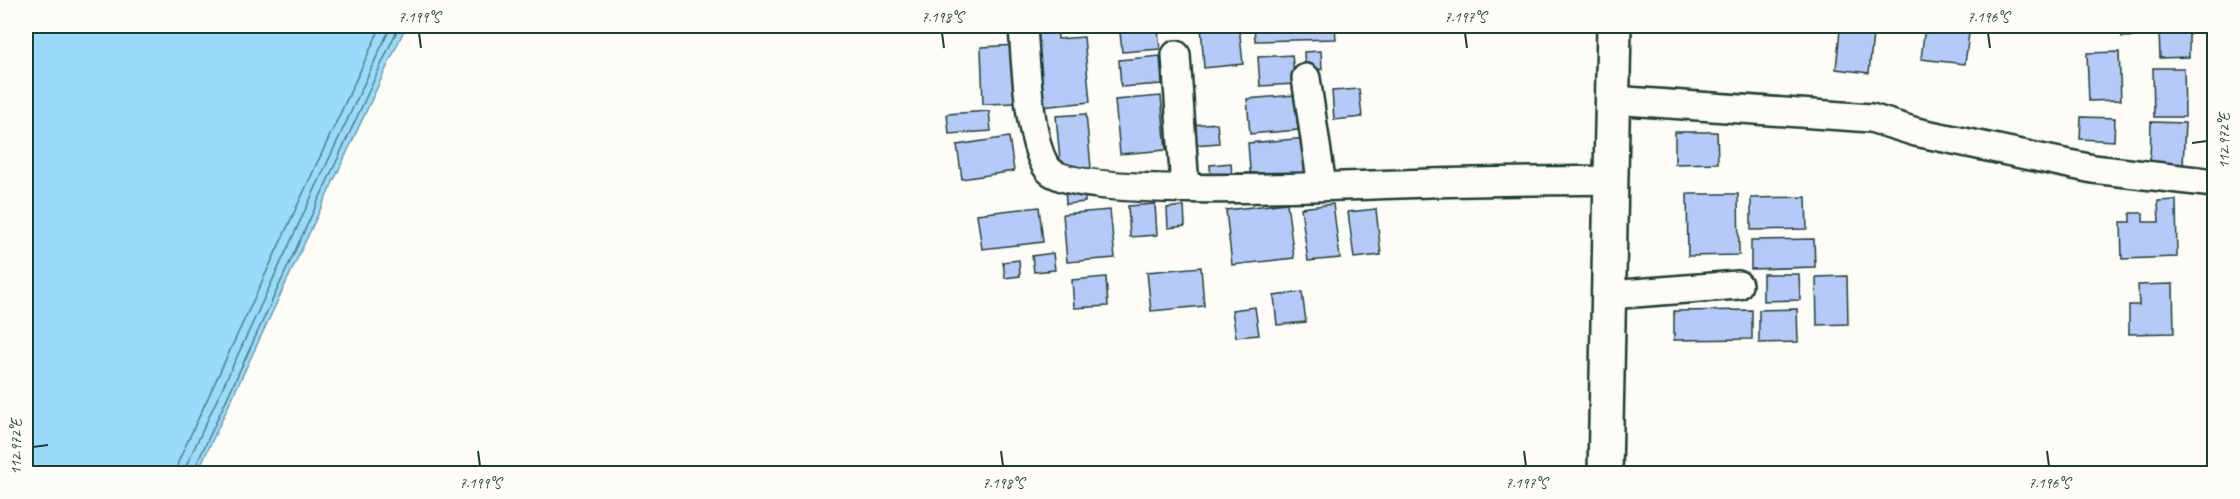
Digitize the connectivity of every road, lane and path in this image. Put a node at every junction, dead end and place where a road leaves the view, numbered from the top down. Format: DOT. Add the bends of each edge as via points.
graph roads {
  1 [pos="1023,26"];
  2 [pos="1614,26"];
  3 [pos="1176,55"];
  4 [pos="1306,78"];
  5 [pos="1612,100"];
  6 [pos="1612,180"];
  7 [pos="2214,183"];
  8 [pos="1322,186"];
  9 [pos="1185,188"];
  10 [pos="1738,285"];
  11 [pos="1609,295"];
  12 [pos="1605,474"];
  1 -- 9 [label="street" via="1027,90 1040,154 1051,172 1107,186"];
  2 -- 5 [label="main road"];
  3 -- 9 [label="street"];
  4 -- 8 [label="street"];
  5 -- 6 [label="main road"];
  5 -- 7 [label="street" via="1871,118 1916,132 2093,169"];
  6 -- 8 [label="street"];
  6 -- 11 [label="main road"];
  8 -- 9 [label="street"];
  10 -- 11 [label="street"];
  11 -- 12 [label="main road"];
}
